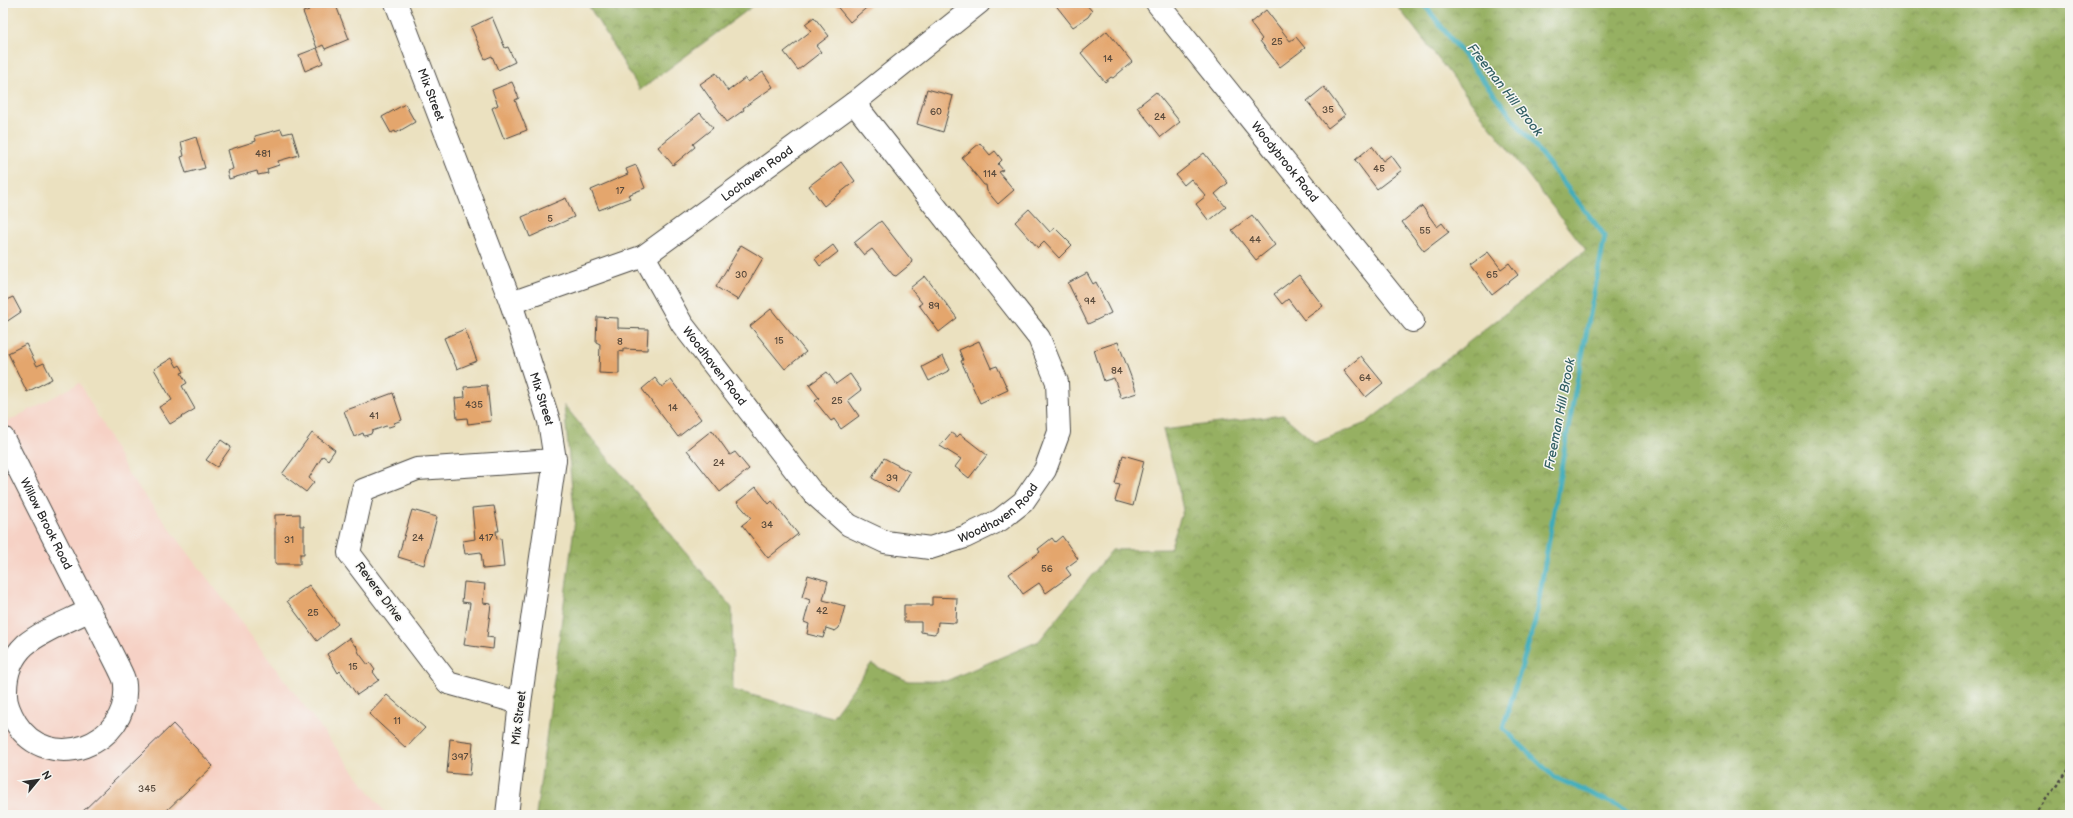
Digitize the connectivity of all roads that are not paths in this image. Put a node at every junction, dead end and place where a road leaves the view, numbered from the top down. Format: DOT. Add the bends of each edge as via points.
graph roads {
  1 [pos="396,3"];
  2 [pos="979,3"];
  3 [pos="1157,3"];
  4 [pos="854,103"];
  5 [pos="644,256"];
  6 [pos="511,303"];
  7 [pos="1413,321"];
  8 [pos="3,438"];
  9 [pos="555,460"];
  10 [pos="90,610"];
  11 [pos="520,703"];
  12 [pos="507,815"];
  1 -- 6 [label="street, Mix Street"];
  2 -- 4 [label="street, Lochaven Road"];
  3 -- 7 [label="street, Woodybrook Road"];
  4 -- 5 [label="street, Lochaven Road"];
  4 -- 5 [label="street, Woodhaven Road" via="1039,338 1057,382 1059,432 1045,470 1023,502 1000,520 965,537 930,548 885,542 849,525 812,492 682,324"];
  5 -- 6 [label="street, Lochaven Road"];
  6 -- 9 [label="street, Mix Street" via="549,421"];
  8 -- 10 [label="street, Willow Brook Road"];
  9 -- 11 [label="street, Mix Street"];
  9 -- 11 [label="street, Revere Drive" via="417,469 364,490 349,553 448,683"];
  10 -- 10 [label="street, Willow Brook Road" via="125,684 120,715 112,728 86,747 68,750 50,748 34,741 20,729 10,713 6,695 8,674 17,655 26,645 38,636"];
  11 -- 12 [label="street, Mix Street"];
}
